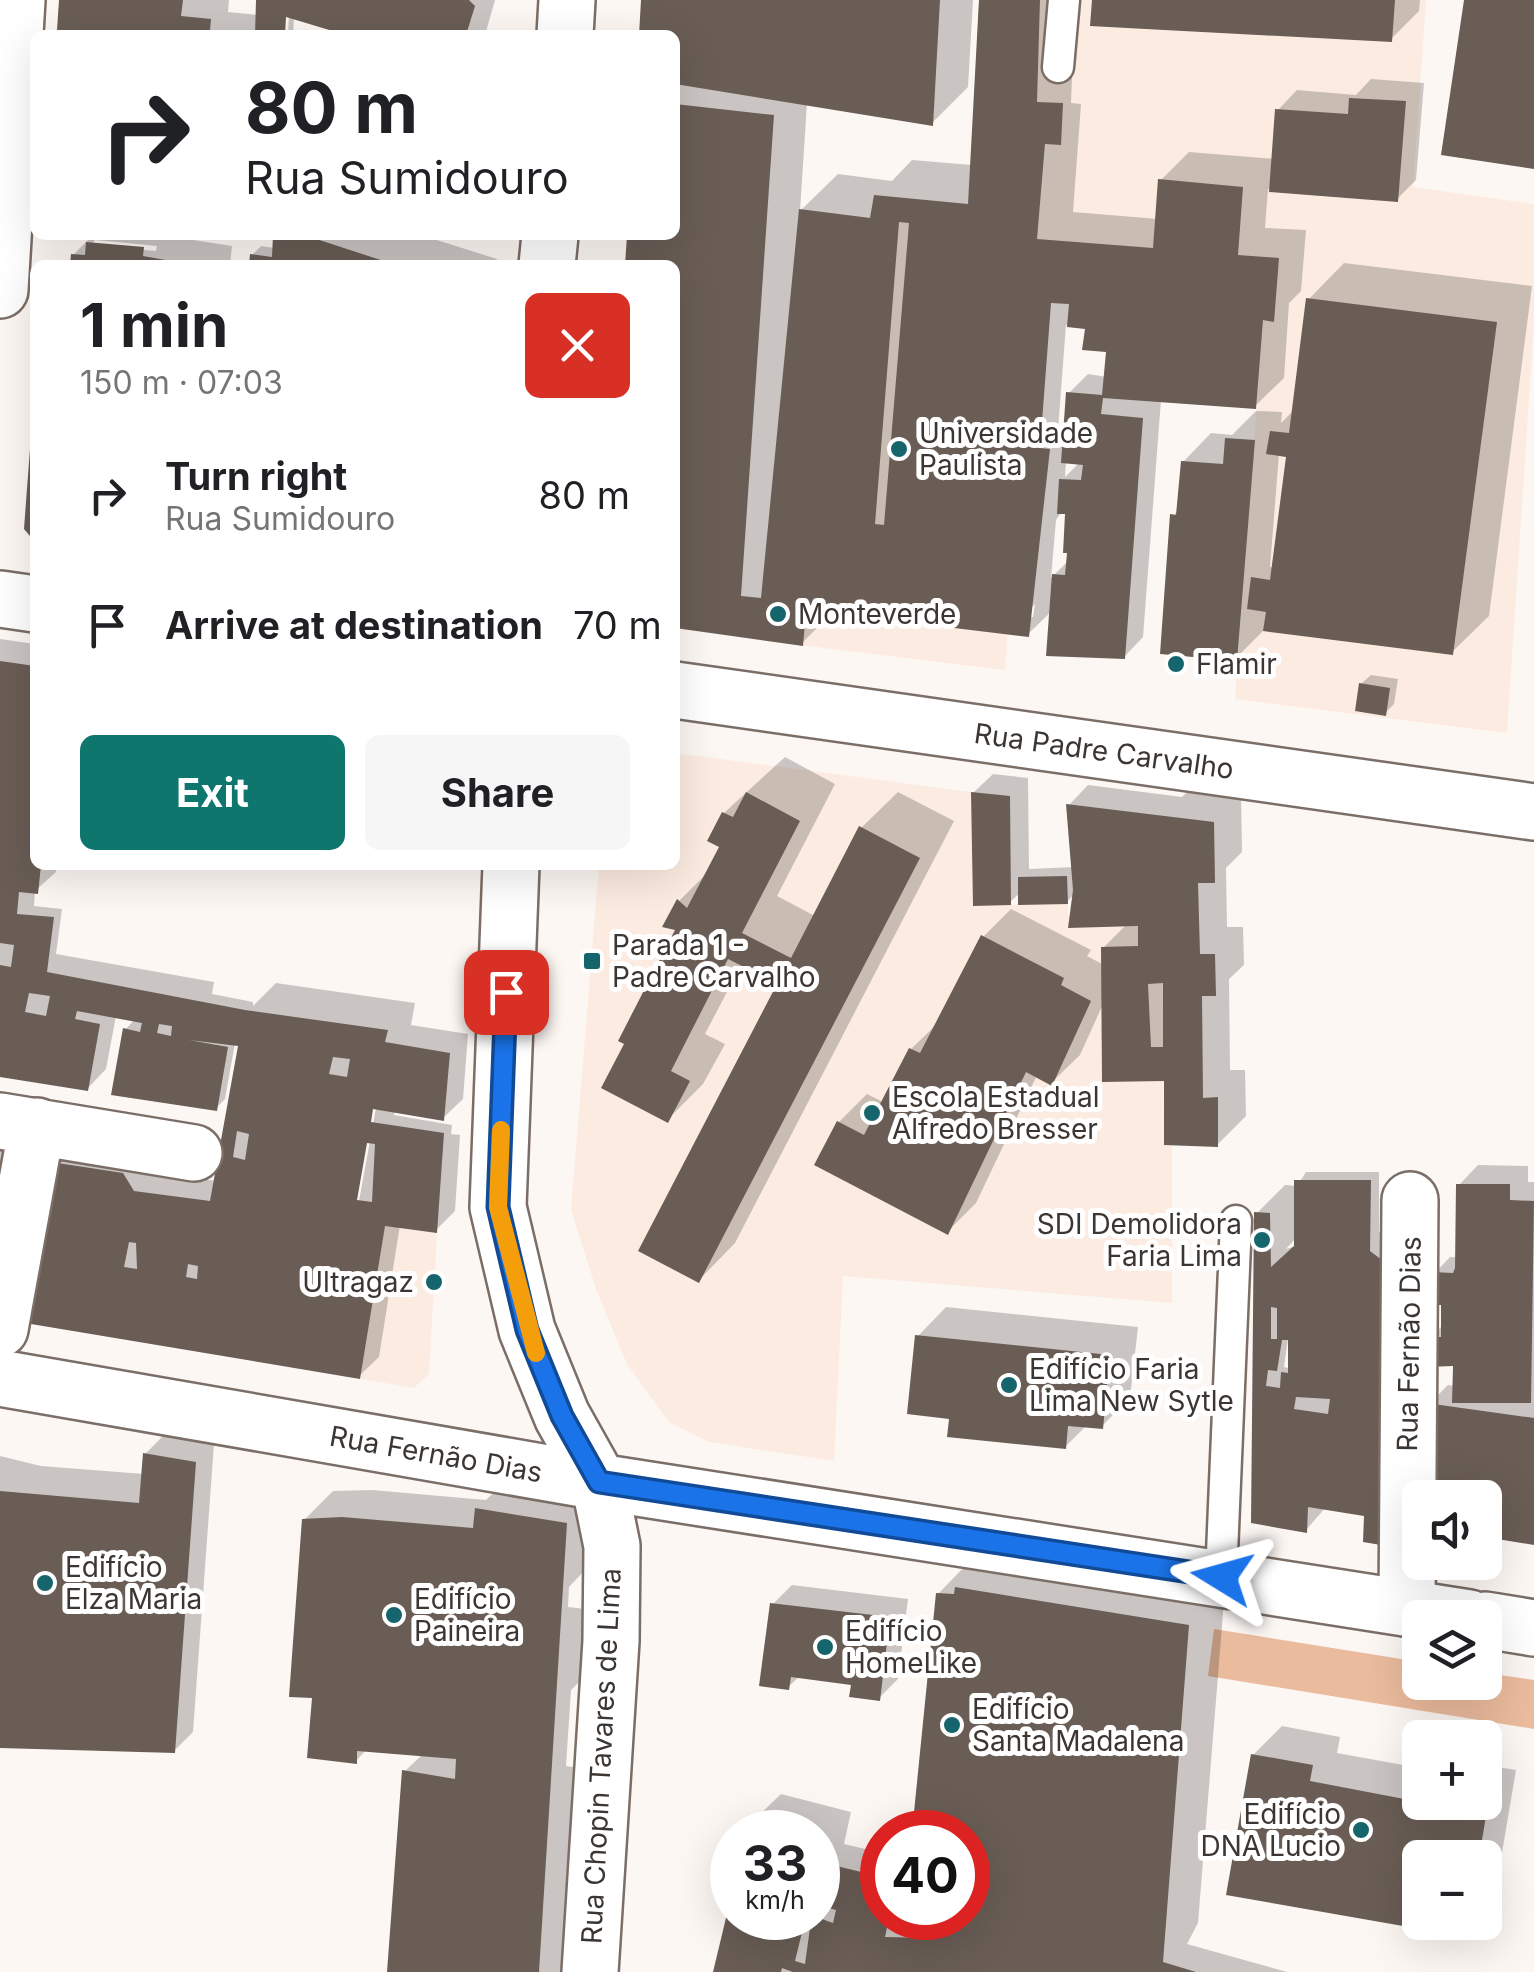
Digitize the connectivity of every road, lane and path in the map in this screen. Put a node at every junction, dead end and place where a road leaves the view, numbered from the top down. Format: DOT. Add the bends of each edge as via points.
graph roads {
  1 [pos="17,0"];
  2 [pos="567,0"];
  3 [pos="1064,0"];
  4 [pos="564,30"];
  5 [pos="1058,67"];
  6 [pos="0,290"];
  7 [pos="0,599"];
  8 [pos="30,603"];
  9 [pos="680,691"];
  10 [pos="1534,812"];
  11 [pos="510,870"];
  12 [pos="18,1124"];
  13 [pos="194,1152"];
  14 [pos="1410,1200"];
  15 [pos="1236,1222"];
  16 [pos="0,1329"];
  17 [pos="0,1378"];
  18 [pos="599,1482"];
  19 [pos="1222,1577"];
  20 [pos="1407,1600"];
  21 [pos="1402,1607"];
  22 [pos="1502,1623"];
  23 [pos="1534,1628"];
  24 [pos="590,1972"];
  1 -- 6 [label="street"];
  2 -- 4 [label="street"];
  3 -- 5 [label="lane"];
  7 -- 8 [label="street"];
  9 -- 10 [label="street, Rua Padre Carvalho"];
  11 -- 18 [label="street, Rua Chopin Tavares de Lima" via="498,1207 527,1330 562,1416"];
  12 -- 13 [label="street"];
  12 -- 16 [label="street"];
  14 -- 20 [label="street, Rua Fernão Dias"];
  15 -- 19 [label="lane"];
  17 -- 18 [label="street, Rua Fernão Dias"];
  18 -- 19 [label="street, Rua Fernão Dias"];
  18 -- 24 [label="street, Rua Chopin Tavares de Lima" via="612,1546 611,1641"];
  19 -- 21 [label="street, Rua Fernão Dias"];
  22 -- 23 [label="street"];
}
